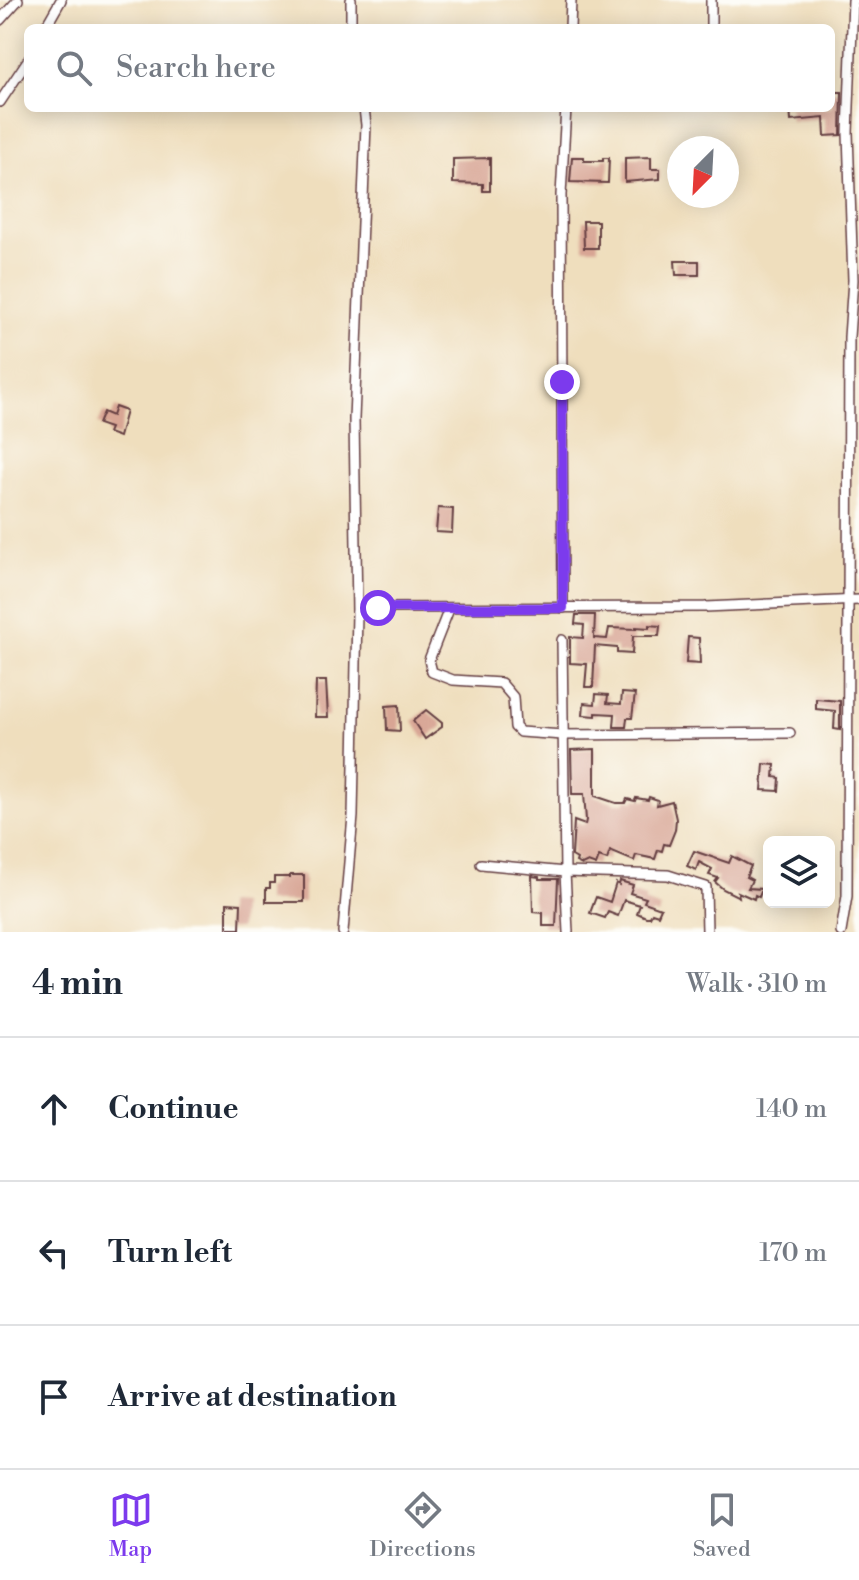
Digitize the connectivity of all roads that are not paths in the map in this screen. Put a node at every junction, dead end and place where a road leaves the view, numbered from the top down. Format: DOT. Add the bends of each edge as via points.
graph roads {
  1 [pos="18,0"];
  2 [pos="61,0"];
  3 [pos="351,0"];
  4 [pos="571,0"];
  5 [pos="711,0"];
  6 [pos="853,0"];
  7 [pos="0,20"];
  8 [pos="47,24"];
  9 [pos="351,24"];
  10 [pos="570,24"];
  11 [pos="711,24"];
  12 [pos="24,66"];
  13 [pos="0,102"];
  14 [pos="364,112"];
  15 [pos="566,112"];
  16 [pos="856,280"];
  17 [pos="859,471"];
  18 [pos="847,472"];
  19 [pos="846,600"];
  20 [pos="859,600"];
  21 [pos="563,608"];
  22 [pos="449,609"];
  23 [pos="357,612"];
  24 [pos="562,640"];
  25 [pos="790,733"];
  26 [pos="563,735"];
  27 [pos="481,864"];
  28 [pos="565,872"];
  29 [pos="343,932"];
  30 [pos="568,932"];
  31 [pos="707,932"];
  32 [pos="841,932"];
  1 -- 7 [label="street"];
  2 -- 8 [label="street"];
  3 -- 9 [label="street"];
  4 -- 10 [label="street"];
  5 -- 11 [label="street"];
  6 -- 16 [label="street" via="848,133"];
  12 -- 13 [label="street"];
  14 -- 23 [label="street" via="354,419"];
  15 -- 21 [label="street" via="561,195"];
  16 -- 18 [label="street" via="849,337"];
  17 -- 18 [label="street"];
  18 -- 19 [label="street"];
  19 -- 20 [label="street"];
  19 -- 21 [label="street"];
  19 -- 32 [label="street" via="847,896"];
  21 -- 22 [label="street"];
  22 -- 23 [label="street"];
  22 -- 26 [label="street" via="429,660 432,672 453,680 501,683 513,697 520,732"];
  23 -- 29 [label="street" via="353,816"];
  24 -- 26 [label="street"];
  25 -- 26 [label="street"];
  26 -- 28 [label="street"];
  27 -- 28 [label="street"];
  28 -- 30 [label="street"];
  28 -- 31 [label="street" via="668,875 706,887"];
}
